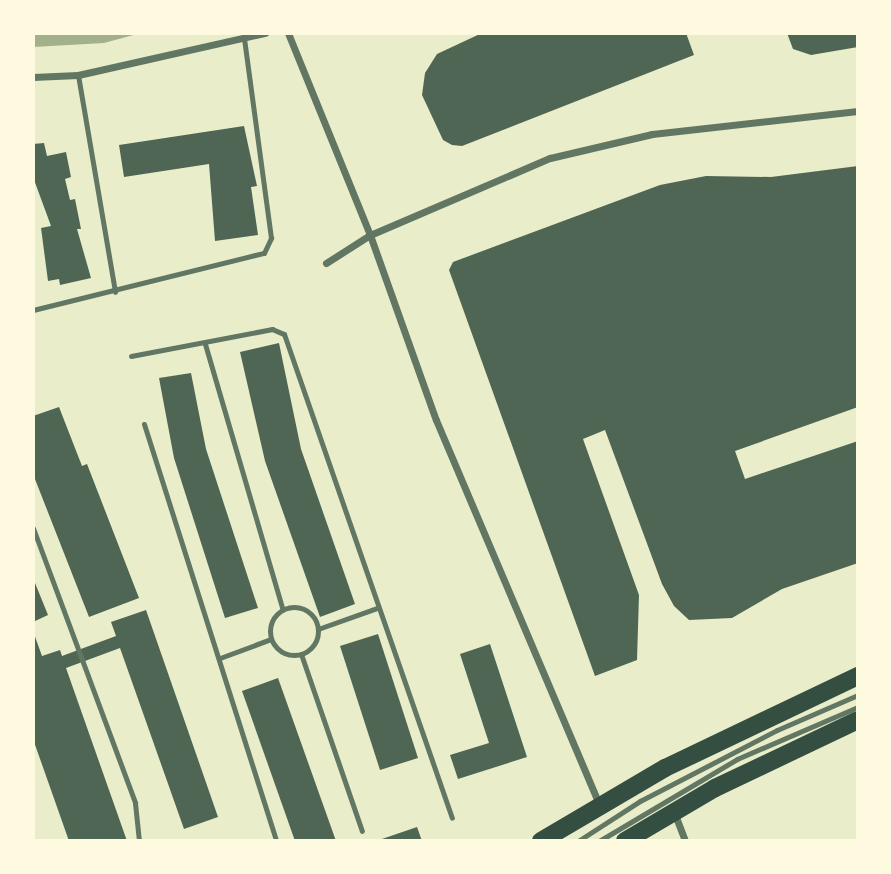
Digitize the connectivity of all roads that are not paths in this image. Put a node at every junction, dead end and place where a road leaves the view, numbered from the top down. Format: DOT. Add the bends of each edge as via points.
graph roads {
  1 [pos="265,33"];
  2 [pos="288,33"];
  3 [pos="244,39"];
  4 [pos="78,75"];
  5 [pos="33,77"];
  6 [pos="858,111"];
  7 [pos="370,235"];
  8 [pos="327,263"];
  9 [pos="115,292"];
  10 [pos="33,310"];
  11 [pos="205,344"];
  12 [pos="131,356"];
  13 [pos="144,424"];
  14 [pos="33,528"];
  15 [pos="377,608"];
  16 [pos="283,610"];
  17 [pos="318,629"];
  18 [pos="271,639"];
  19 [pos="301,654"];
  20 [pos="220,658"];
  21 [pos="858,676"];
  22 [pos="858,695"];
  23 [pos="858,706"];
  24 [pos="858,720"];
  25 [pos="599,804"];
  26 [pos="674,811"];
  27 [pos="452,818"];
  28 [pos="362,831"];
  29 [pos="139,841"];
  30 [pos="276,841"];
  31 [pos="541,841"];
  32 [pos="578,841"];
  33 [pos="599,841"];
  34 [pos="625,841"];
  35 [pos="685,841"];
  1 -- 3 [label="street"];
  2 -- 7 [label="street"];
  3 -- 4 [label="street"];
  3 -- 9 [label="lane" via="271,238 264,253"];
  4 -- 5 [label="street"];
  4 -- 9 [label="lane"];
  6 -- 7 [label="street" via="652,134 550,158"];
  7 -- 8 [label="street"];
  7 -- 25 [label="street" via="436,420"];
  9 -- 10 [label="lane"];
  11 -- 12 [label="lane"];
  11 -- 15 [label="lane" via="272,329 284,334"];
  11 -- 16 [label="lane"];
  13 -- 20 [label="lane"];
  14 -- 29 [label="lane" via="135,803"];
  15 -- 17 [label="lane"];
  15 -- 27 [label="lane"];
  16 -- 17 [label="lane" via="305,610"];
  16 -- 18 [label="lane" via="272,621"];
  17 -- 19 [label="lane" via="314,645"];
  18 -- 19 [label="lane" via="285,654"];
  18 -- 20 [label="lane"];
  19 -- 28 [label="lane"];
  20 -- 30 [label="lane"];
  21 -- 25 [label="main road" via="789,705"];
  22 -- 32 [label="lane" via="663,789"];
  23 -- 33 [label="lane" via="737,759"];
  24 -- 26 [label="main road"];
  25 -- 31 [label="main road"];
  26 -- 34 [label="main road"];
  26 -- 35 [label="street"];
}
